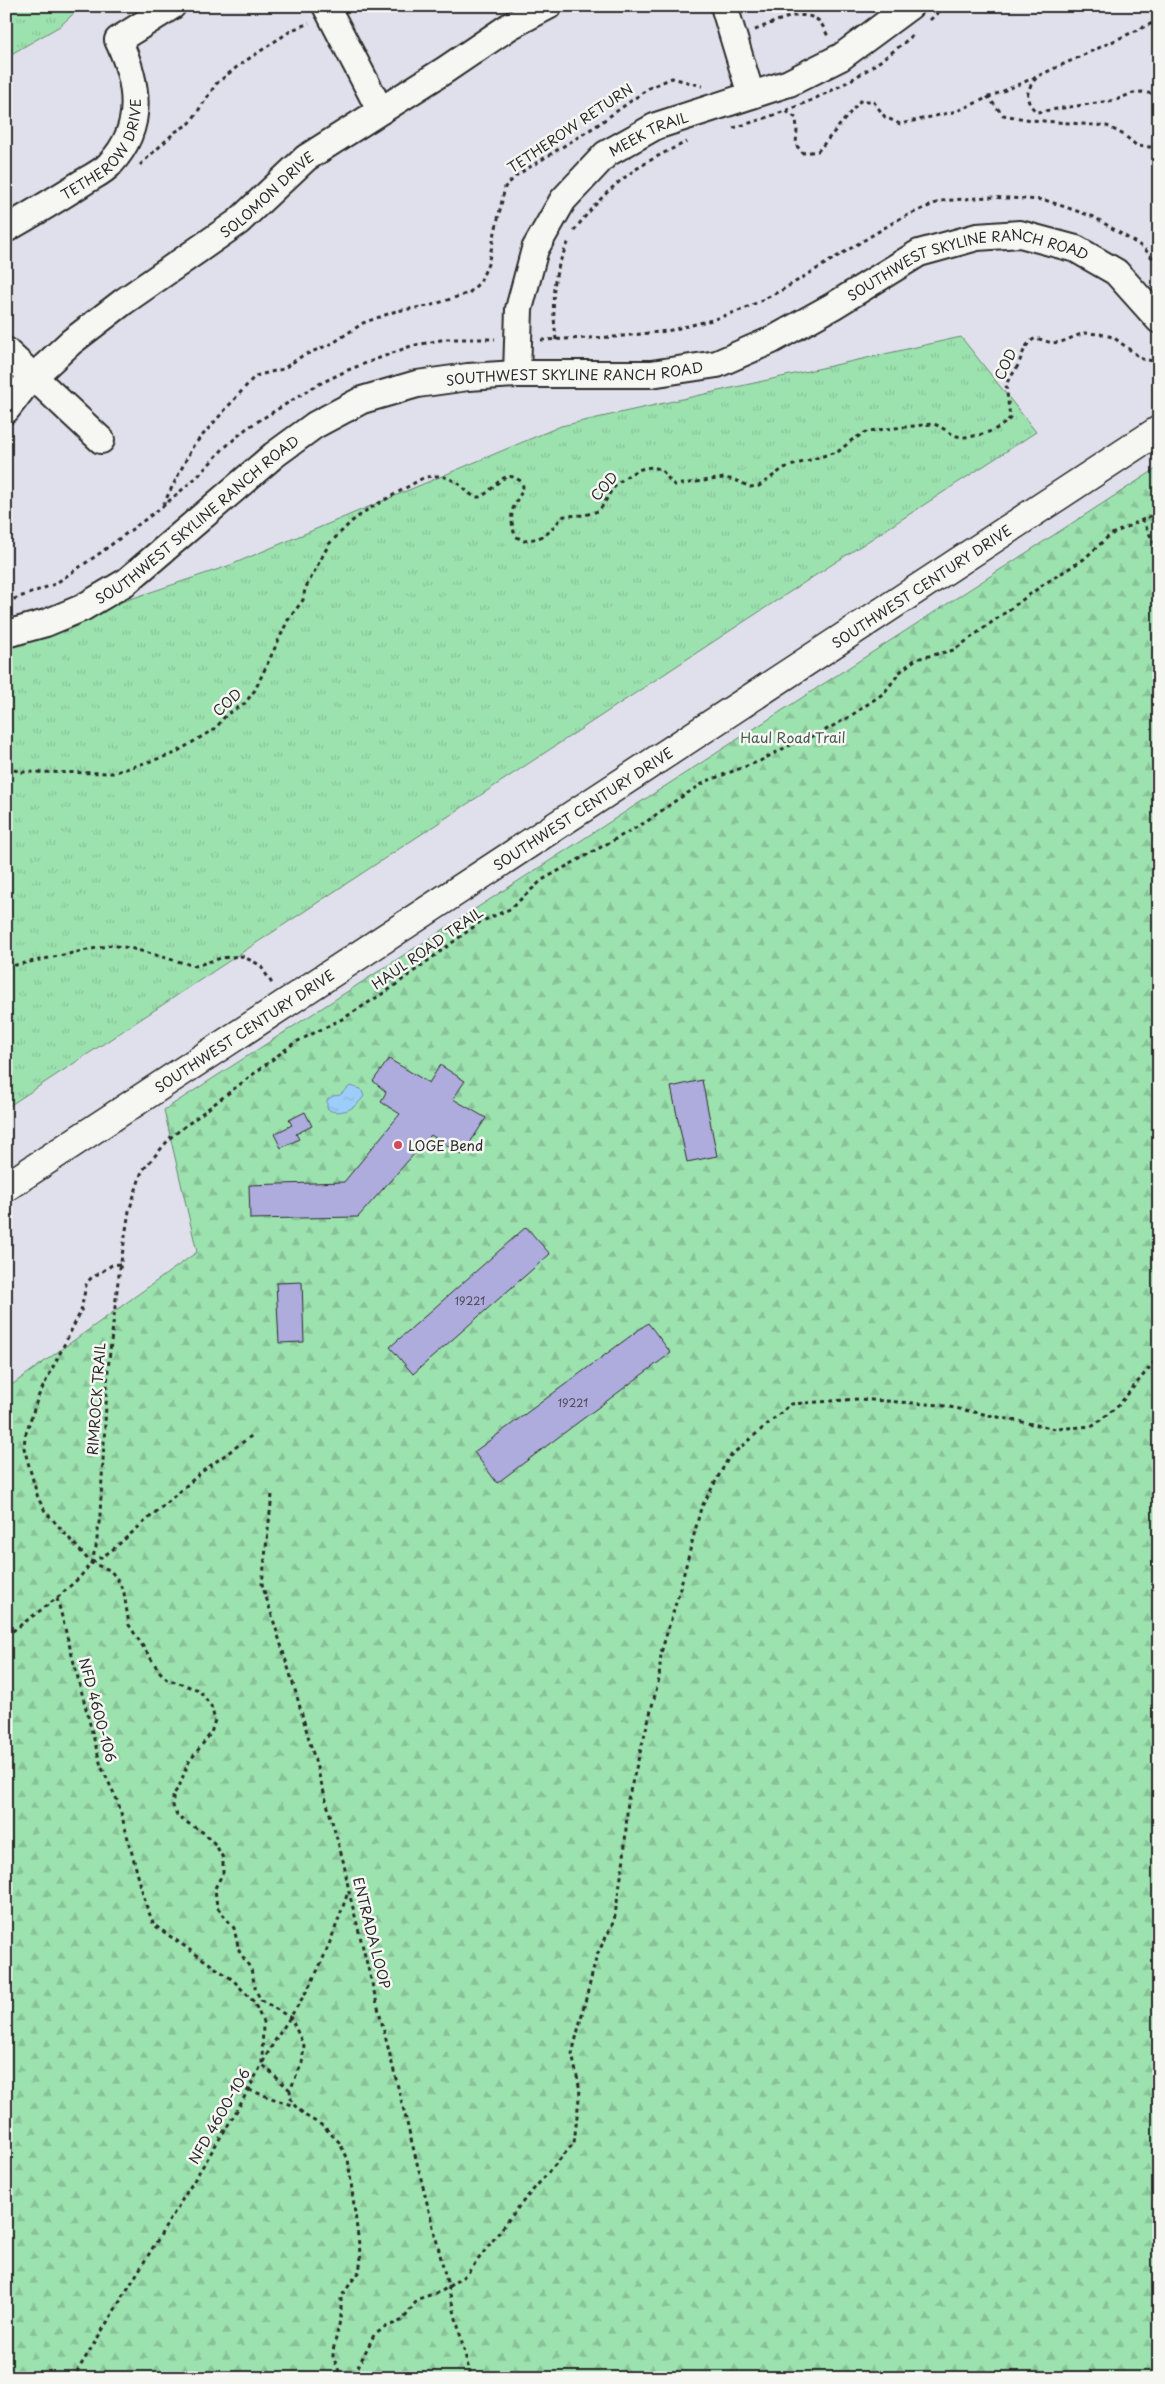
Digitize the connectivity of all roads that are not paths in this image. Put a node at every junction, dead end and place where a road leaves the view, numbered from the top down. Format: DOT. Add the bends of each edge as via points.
graph roads {
  1 [pos="172,6"];
  2 [pos="548,6"];
  3 [pos="724,6"];
  4 [pos="328,11"];
  5 [pos="917,16"];
  6 [pos="740,98"];
  7 [pos="380,110"];
  8 [pos="6,229"];
  9 [pos="1159,320"];
  10 [pos="6,351"];
  11 [pos="517,374"];
  12 [pos="34,376"];
  13 [pos="6,410"];
  14 [pos="1159,430"];
  15 [pos="101,440"];
  16 [pos="6,634"];
  17 [pos="6,1187"];
  1 -- 8 [label="street, TETHEROW DRIVE" via="118,40 129,63 136,91 135,113 127,141 110,165"];
  2 -- 7 [label="street, SOLOMON DRIVE" via="510,26"];
  3 -- 6 [label="street" via="734,38"];
  4 -- 7 [label="street"];
  5 -- 6 [label="street, MEEK TRAIL" via="789,83"];
  6 -- 11 [label="street, MEEK TRAIL" via="656,126 606,154 563,200 535,249 519,309"];
  7 -- 12 [label="street, SOLOMON DRIVE" via="306,158 238,222 122,302"];
  9 -- 11 [label="street, SOUTHWEST SKYLINE RANCH ROAD" via="1116,272 1076,249 1020,234 977,237 919,253 772,340 717,364 651,374"];
  10 -- 12 [label="street"];
  11 -- 16 [label="street, SOUTHWEST SKYLINE RANCH ROAD" via="417,384 362,400 315,425 274,455 126,582 82,608 46,623"];
  12 -- 13 [label="street, SOLOMON DRIVE"];
  12 -- 15 [label="street"];
  14 -- 17 [label="main road, SOUTHWEST CENTURY DRIVE"];
}
